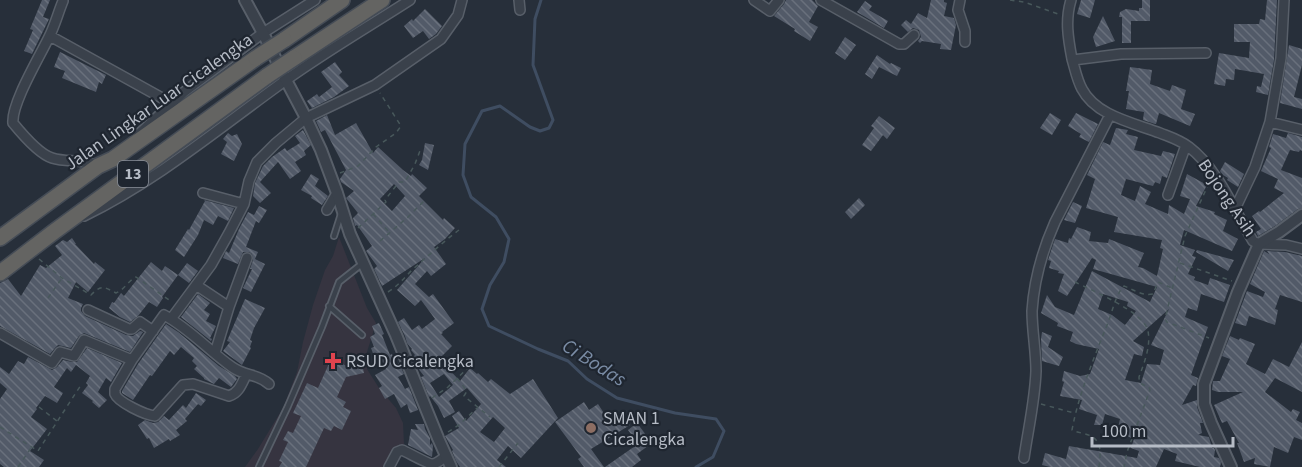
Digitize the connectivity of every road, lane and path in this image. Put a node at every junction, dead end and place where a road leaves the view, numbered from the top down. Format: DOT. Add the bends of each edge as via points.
graph roads {
  1 [pos="245,0"];
  2 [pos="315,0"];
  3 [pos="342,0"];
  4 [pos="382,0"];
  5 [pos="410,0"];
  6 [pos="462,0"];
  7 [pos="754,0"];
  8 [pos="779,0"];
  9 [pos="821,0"];
  10 [pos="960,0"];
  11 [pos="1010,0"];
  12 [pos="1071,0"];
  13 [pos="1284,0"];
  14 [pos="63,1"];
  15 [pos="1067,16"];
  16 [pos="263,33"];
  17 [pos="914,35"];
  18 [pos="50,36"];
  19 [pos="965,42"];
  20 [pos="1206,53"];
  21 [pos="1073,60"];
  22 [pos="285,80"];
  23 [pos="375,85"];
  24 [pos="171,103"];
  25 [pos="1110,115"];
  26 [pos="306,117"];
  27 [pos="1270,122"];
  28 [pos="1302,130"];
  29 [pos="1186,145"];
  30 [pos="420,148"];
  31 [pos="112,159"];
  32 [pos="98,166"];
  33 [pos="1213,174"];
  34 [pos="331,176"];
  35 [pos="337,193"];
  36 [pos="203,194"];
  37 [pos="1168,195"];
  38 [pos="424,201"];
  39 [pos="244,204"];
  40 [pos="1236,209"];
  41 [pos="327,210"];
  42 [pos="342,212"];
  43 [pos="373,214"];
  44 [pos="1302,215"];
  45 [pos="459,230"];
  46 [pos="55,231"];
  47 [pos="390,233"];
  48 [pos="350,234"];
  49 [pos="334,236"];
  50 [pos="0,238"];
  51 [pos="380,241"];
  52 [pos="1259,244"];
  53 [pos="1302,249"];
  54 [pos="28,251"];
  55 [pos="247,258"];
  56 [pos="1178,262"];
  57 [pos="363,263"];
  58 [pos="0,273"];
  59 [pos="62,278"];
  60 [pos="1075,282"];
  61 [pos="1238,284"];
  62 [pos="196,285"];
  63 [pos="1172,288"];
  64 [pos="379,297"];
  65 [pos="48,298"];
  66 [pos="1116,302"];
  67 [pos="329,306"];
  68 [pos="229,307"];
  69 [pos="180,308"];
  70 [pos="88,310"];
  71 [pos="171,319"];
  72 [pos="153,331"];
  73 [pos="0,333"];
  74 [pos="362,335"];
  75 [pos="1220,342"];
  76 [pos="215,353"];
  77 [pos="132,360"];
  78 [pos="472,363"];
  79 [pos="246,375"];
  80 [pos="457,378"];
  81 [pos="269,384"];
  82 [pos="81,385"];
  83 [pos="1033,402"];
  84 [pos="424,404"];
  85 [pos="39,407"];
  86 [pos="477,408"];
  87 [pos="1075,413"];
  88 [pos="490,417"];
  89 [pos="58,422"];
  90 [pos="0,427"];
  91 [pos="438,438"];
  92 [pos="518,443"];
  93 [pos="32,448"];
  94 [pos="1024,458"];
  95 [pos="448,462"];
  96 [pos="426,465"];
  97 [pos="18,467"];
  98 [pos="259,467"];
  99 [pos="389,467"];
  100 [pos="499,467"];
  101 [pos="1099,467"];
  102 [pos="1124,467"];
  103 [pos="1231,467"];
  1 -- 16 [label="street"];
  2 -- 16 [label="street"];
  3 -- 31 [label="highway, Jalan Lingkar Luar Cicalengka / 13, bridge"];
  4 -- 46 [label="highway, 13, bridge" via="267,76"];
  5 -- 22 [label="street"];
  6 -- 23 [label="street" via="458,15 441,39"];
  7 -- 8 [label="street" via="770,11"];
  9 -- 17 [label="street" via="899,44"];
  10 -- 19 [label="street" via="958,10"];
  11 -- 15 [label="path"];
  12 -- 15 [label="street, Bojong Asih"];
  13 -- 27 [label="street" via="1281,58"];
  14 -- 18 [label="street"];
  15 -- 21 [label="street, Bojong Asih"];
  16 -- 22 [label="street"];
  16 -- 24 [label="street"];
  18 -- 24 [label="street"];
  18 -- 32 [label="street" via="21,92 13,123 50,158"];
  20 -- 21 [label="street" via="1121,54"];
  21 -- 25 [label="street, Bojong Asih" via="1086,96"];
  22 -- 26 [label="street"];
  22 -- 46 [label="street" via="170,167 111,204"];
  23 -- 26 [label="street"];
  23 -- 34 [label="path" via="401,126 358,166"];
  24 -- 31 [label="street"];
  25 -- 29 [label="street, Bojong Asih"];
  25 -- 83 [label="street" via="1055,222 1042,260 1032,311 1036,372"];
  26 -- 34 [label="street"];
  26 -- 39 [label="street" via="257,162"];
  27 -- 28 [label="street"];
  27 -- 40 [label="street"];
  29 -- 33 [label="street, Bojong Asih"];
  29 -- 37 [label="street"];
  30 -- 43 [label="path" via="405,182 399,183"];
  31 -- 32 [label="highway, Jalan Lingkar Luar Cicalengka / 13"];
  32 -- 50 [label="highway, Jalan Lingkar Luar Cicalengka / 13"];
  33 -- 40 [label="street, Bojong Asih"];
  33 -- 56 [label="path" via="1185,236"];
  34 -- 35 [label="street"];
  35 -- 41 [label="street"];
  35 -- 42 [label="street"];
  36 -- 39 [label="street"];
  38 -- 47 [label="path"];
  39 -- 62 [label="street"];
  40 -- 52 [label="street, Bojong Asih" via="1253,241"];
  42 -- 48 [label="street"];
  42 -- 49 [label="lane"];
  43 -- 47 [label="path"];
  43 -- 48 [label="path"];
  44 -- 52 [label="street"];
  45 -- 64 [label="path" via="395,288"];
  46 -- 54 [label="highway, 13"];
  47 -- 51 [label="path"];
  48 -- 57 [label="street"];
  52 -- 53 [label="street, Bojong Asih"];
  52 -- 61 [label="street"];
  54 -- 58 [label="highway, 13"];
  54 -- 59 [label="path"];
  55 -- 68 [label="street"];
  56 -- 61 [label="path"];
  56 -- 63 [label="path"];
  57 -- 64 [label="street"];
  57 -- 67 [label="lane" via="339,282"];
  59 -- 65 [label="path"];
  59 -- 69 [label="path" via="91,295 100,287 120,292 136,277"];
  60 -- 66 [label="path"];
  61 -- 75 [label="street"];
  62 -- 68 [label="street"];
  62 -- 69 [label="street"];
  63 -- 66 [label="path" via="1158,282 1150,295 1124,286"];
  63 -- 75 [label="path" via="1166,321"];
  64 -- 84 [label="street"];
  66 -- 87 [label="path"];
  66 -- 102 [label="path" via="1146,324 1149,334 1139,381 1150,390"];
  67 -- 74 [label="lane"];
  67 -- 98 [label="lane"];
  68 -- 76 [label="street"];
  69 -- 71 [label="street"];
  70 -- 72 [label="street" via="129,329 140,322"];
  71 -- 72 [label="street" via="164,315"];
  71 -- 76 [label="street"];
  72 -- 77 [label="street"];
  73 -- 77 [label="street" via="52,363 60,351 74,356 84,340"];
  75 -- 103 [label="street" via="1203,396"];
  76 -- 79 [label="street"];
  77 -- 79 [label="street" via="114,392 148,416 154,416 183,385 193,384 230,396"];
  78 -- 80 [label="path"];
  79 -- 81 [label="street" via="263,378"];
  80 -- 84 [label="path"];
  80 -- 86 [label="path" via="467,391 464,396"];
  82 -- 89 [label="path"];
  83 -- 87 [label="path"];
  83 -- 94 [label="street"];
  84 -- 91 [label="street"];
  85 -- 89 [label="path"];
  86 -- 88 [label="path"];
  86 -- 91 [label="path"];
  87 -- 101 [label="path" via="1072,430 1097,440 1101,449"];
  89 -- 93 [label="path" via="38,451"];
  90 -- 93 [label="path"];
  91 -- 95 [label="street"];
  92 -- 100 [label="path"];
  93 -- 97 [label="path"];
  95 -- 96 [label="street"];
  96 -- 99 [label="street" via="402,450"];
}
